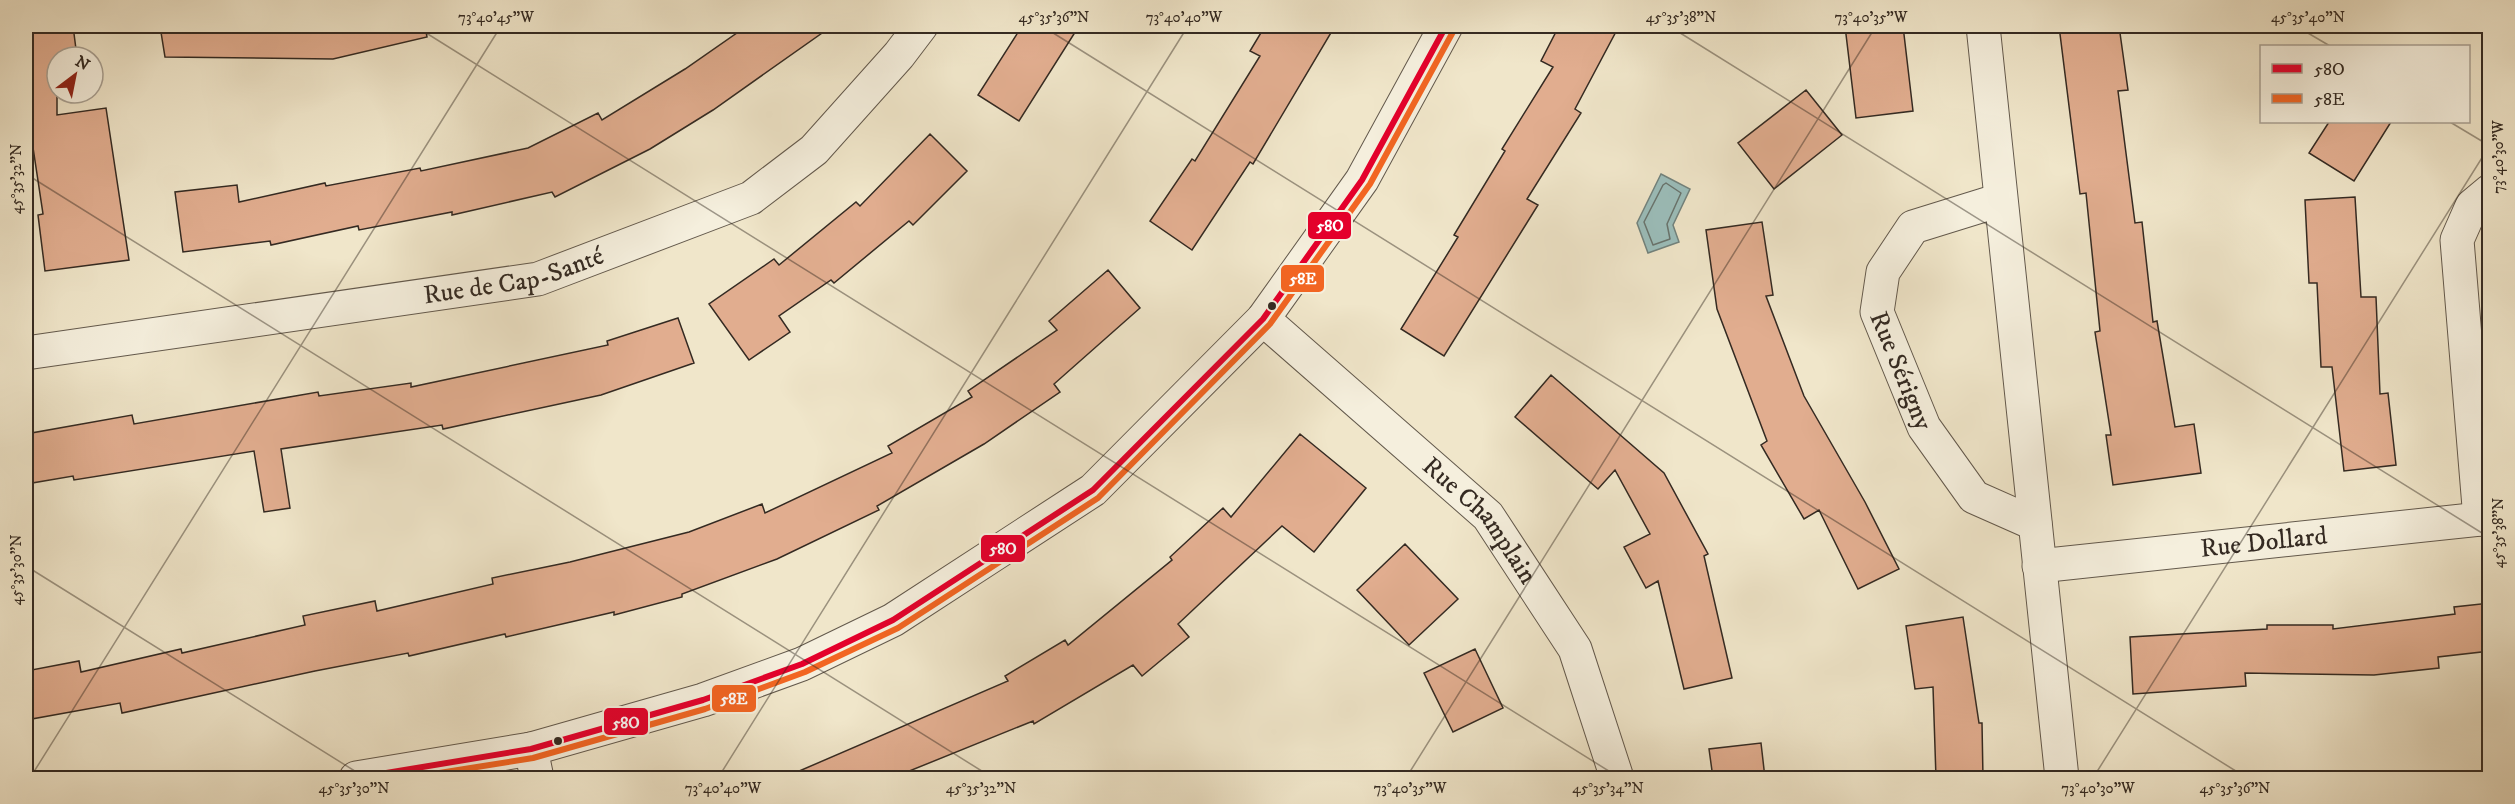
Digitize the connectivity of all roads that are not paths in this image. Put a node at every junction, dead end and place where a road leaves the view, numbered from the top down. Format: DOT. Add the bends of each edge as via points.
graph roads {
  1 [pos="921,26"];
  2 [pos="1446,26"];
  3 [pos="1983,26"];
  4 [pos="2490,191"];
  5 [pos="2000,200"];
  6 [pos="1263,319"];
  7 [pos="26,353"];
  8 [pos="2485,519"];
  9 [pos="2035,524"];
  10 [pos="2039,566"];
  11 [pos="534,764"];
  12 [pos="356,778"];
  13 [pos="1617,778"];
  14 [pos="2062,778"];
  1 -- 7 [label="street, Rue de Cap-Santé" via="814,150 750,198 538,279"];
  2 -- 6 [label="street" via="1362,180"];
  3 -- 5 [label="street"];
  4 -- 8 [label="street" via="2472,206 2457,240"];
  5 -- 9 [label="street"];
  5 -- 9 [label="street, Rue Sérigny" via="1913,227 1883,272 1877,312 1924,427 1974,497"];
  6 -- 11 [label="street" via="1093,490 893,620 802,664"];
  6 -- 13 [label="street, Rue Champlain" via="1488,516 1575,649"];
  8 -- 10 [label="street, Rue Dollard"];
  9 -- 10 [label="street"];
  10 -- 14 [label="street"];
  11 -- 12 [label="street"];
}
